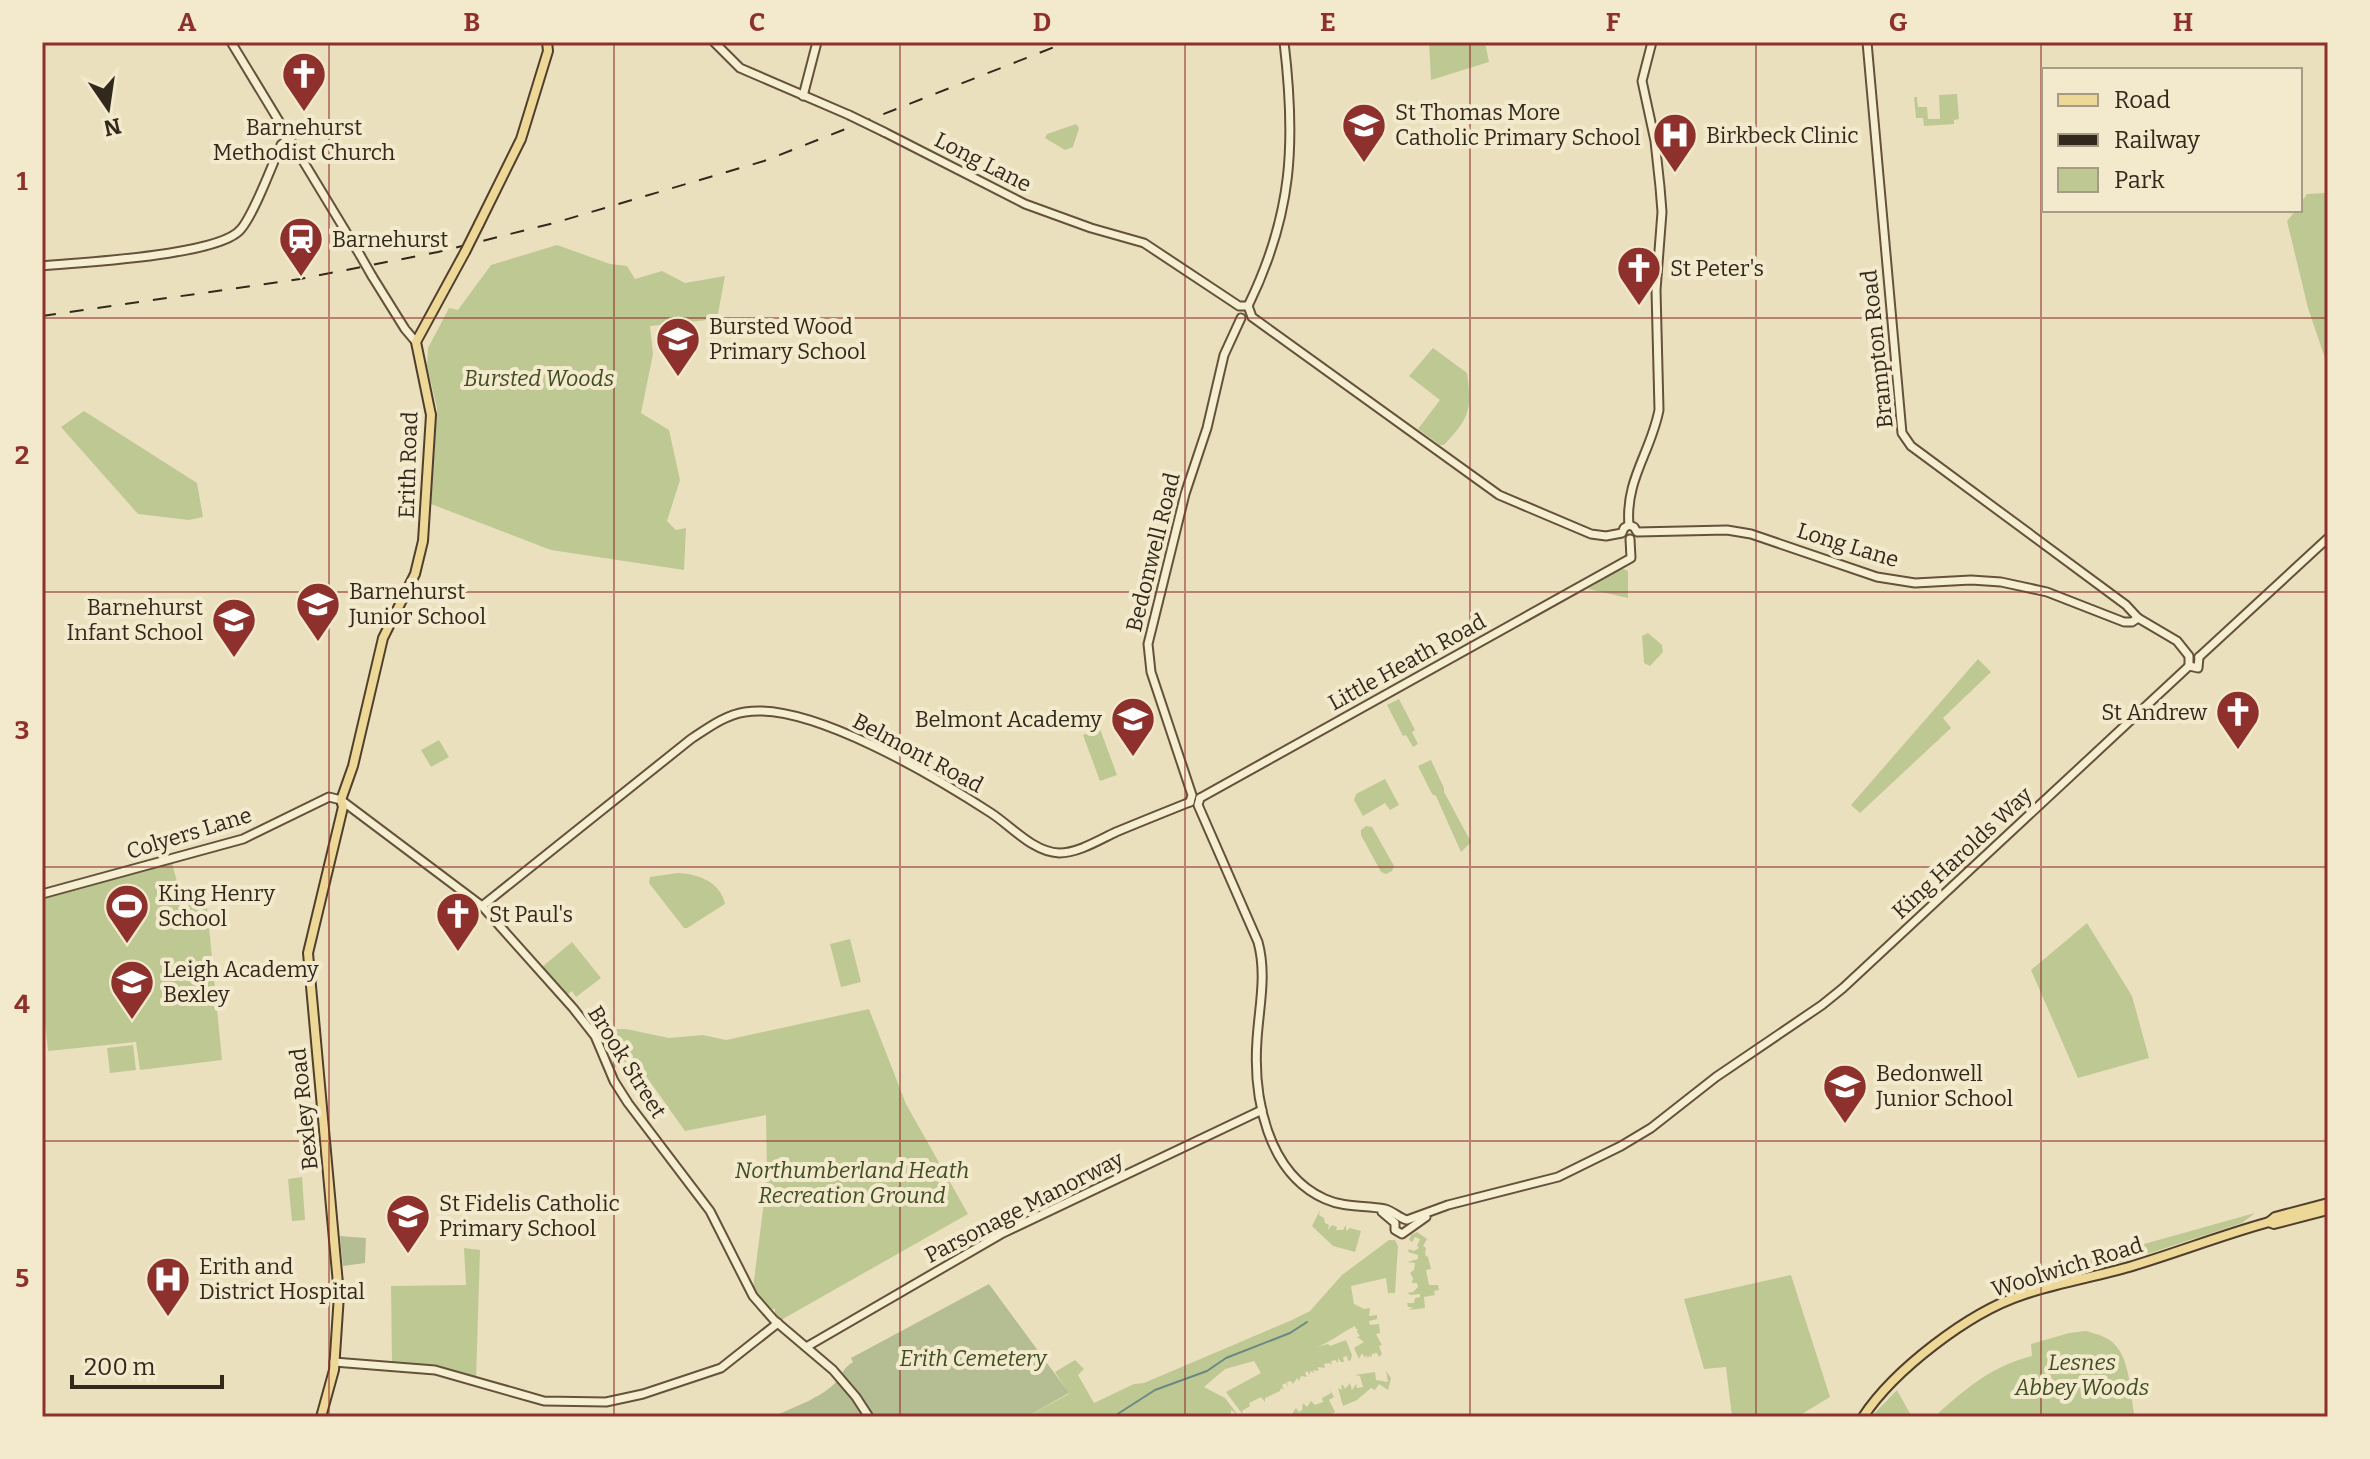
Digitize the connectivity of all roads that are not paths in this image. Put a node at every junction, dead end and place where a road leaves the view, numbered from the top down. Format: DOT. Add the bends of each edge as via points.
graph roads {
  1 [pos="231,42"];
  2 [pos="547,42"];
  3 [pos="714,42"];
  4 [pos="817,42"];
  5 [pos="1284,42"];
  6 [pos="1652,42"];
  7 [pos="1867,42"];
  8 [pos="803,96"];
  9 [pos="289,138"];
  10 [pos="42,266"];
  11 [pos="1244,306"];
  12 [pos="1252,317"];
  13 [pos="1241,318"];
  14 [pos="416,342"];
  15 [pos="1629,525"];
  16 [pos="1637,532"];
  17 [pos="1622,533"];
  18 [pos="2328,538"];
  19 [pos="1630,539"];
  20 [pos="2138,618"];
  21 [pos="2189,656"];
  22 [pos="2199,657"];
  23 [pos="2189,666"];
  24 [pos="341,800"];
  25 [pos="1195,800"];
  26 [pos="42,894"];
  27 [pos="482,906"];
  28 [pos="1749,1053"];
  29 [pos="1262,1110"];
  30 [pos="2328,1203"];
  31 [pos="2328,1210"];
  32 [pos="2269,1222"];
  33 [pos="778,1323"];
  34 [pos="808,1346"];
  35 [pos="334,1362"];
  36 [pos="321,1417"];
  37 [pos="869,1417"];
  38 [pos="1863,1417"];
  1 -- 9 [label="street"];
  2 -- 14 [label="main road, bridge" via="519,138"];
  3 -- 8 [label="street, Long Lane" via="740,68"];
  4 -- 8 [label="street"];
  5 -- 11 [label="street" via="1289,174 1276,234"];
  6 -- 15 [label="street" via="1642,81 1662,212 1656,290 1659,410 1629,492"];
  7 -- 20 [label="street, Brampton Road" via="1902,433 1911,446"];
  8 -- 11 [label="street, Long Lane, bridge" via="1025,204 1144,243"];
  9 -- 10 [label="street" via="244,225 233,236 194,250"];
  9 -- 14 [label="street, bridge"];
  11 -- 12 [label="street"];
  11 -- 13 [label="street"];
  12 -- 13 [label="street"];
  12 -- 17 [label="street" via="1499,495 1591,534"];
  13 -- 25 [label="street, Bedonwell Road" via="1224,355 1148,644 1151,672"];
  14 -- 24 [label="main road, Erith Road" via="431,415 423,541 415,574 383,638"];
  15 -- 16 [label="street"];
  15 -- 17 [label="street"];
  16 -- 19 [label="street"];
  16 -- 20 [label="street, Long Lane" via="1751,534 1877,577 1915,583 2001,582 2047,592 2124,622"];
  17 -- 19 [label="street"];
  18 -- 22 [label="street"];
  19 -- 25 [label="street, Little Heath Road" via="1631,558"];
  20 -- 21 [label="street, Brampton Road" via="2165,632"];
  21 -- 22 [label="street"];
  21 -- 23 [label="street"];
  22 -- 23 [label="street" via="2198,668"];
  23 -- 28 [label="street, King Harolds Way" via="1843,988"];
  24 -- 26 [label="street, Colyers Lane" via="329,797 243,839"];
  24 -- 27 [label="street, Brook Street"];
  24 -- 35 [label="main road, Bexley Road" via="308,953 339,1295"];
  25 -- 27 [label="street, Belmont Road" via="1073,851 1050,852 870,744 775,712 746,712 691,739"];
  25 -- 29 [label="street, Bedonwell Road" via="1262,957 1256,1072"];
  27 -- 33 [label="street, Brook Street" via="588,1027 628,1103 710,1211 746,1286"];
  28 -- 29 [label="street, Bedonwell Road" via="1645,1133 1577,1168 1403,1223 1376,1209 1335,1203 1303,1186 1278,1153"];
  29 -- 34 [label="street, Parsonage Manorway" via="1003,1233"];
  30 -- 32 [label="main road, Woolwich Road"];
  31 -- 32 [label="main road, Woolwich Road"];
  32 -- 38 [label="main road, Woolwich Road" via="2131,1267 2021,1295 1980,1314 1948,1333"];
  33 -- 34 [label="street, Brook Street"];
  33 -- 35 [label="street" via="721,1368 606,1402 530,1399 435,1370"];
  34 -- 37 [label="street, Brook Street"];
  35 -- 36 [label="main road, Bexley Road"];
}
